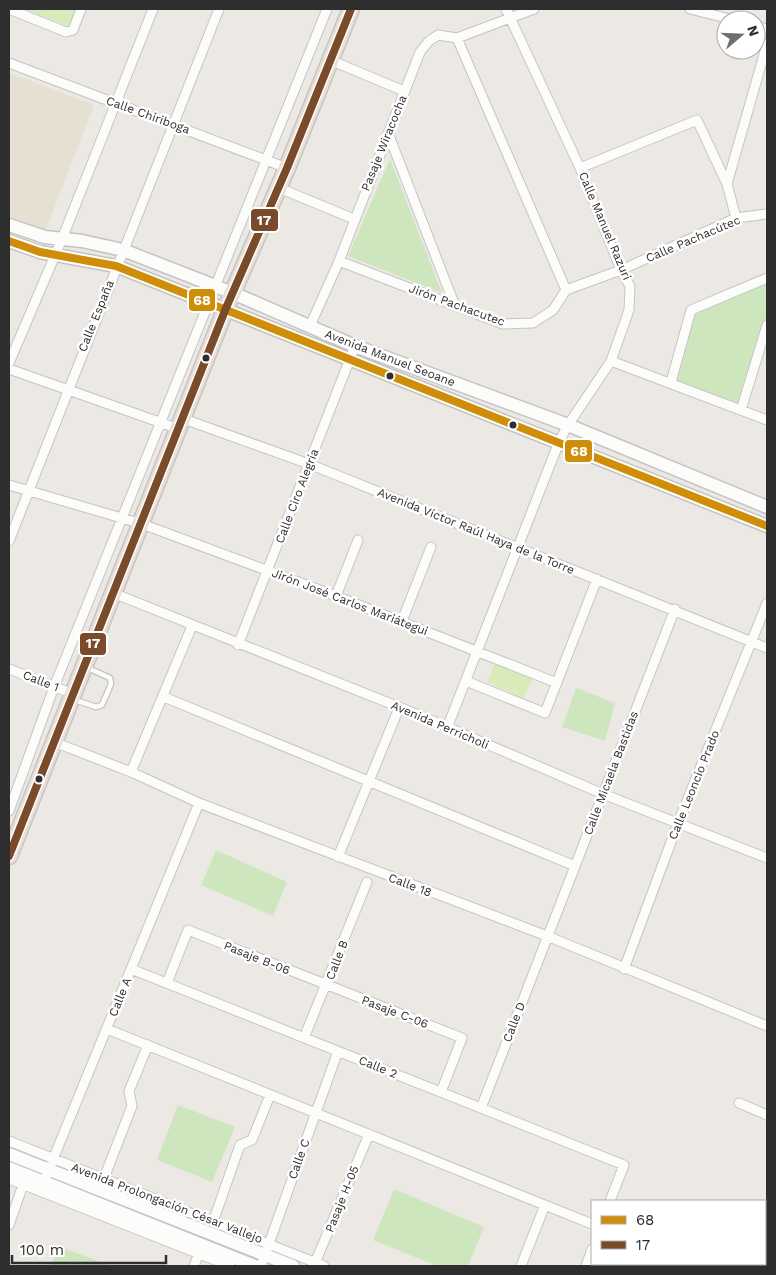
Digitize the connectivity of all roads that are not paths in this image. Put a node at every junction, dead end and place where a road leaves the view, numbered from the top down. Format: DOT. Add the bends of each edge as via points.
graph roads {
  1 [pos="81,9"];
  2 [pos="153,9"];
  3 [pos="219,9"];
  4 [pos="327,9"];
  5 [pos="351,9"];
  6 [pos="534,9"];
  7 [pos="690,9"];
  8 [pos="9,10"];
  9 [pos="508,13"];
  10 [pos="716,16"];
  11 [pos="457,38"];
  12 [pos="767,44"];
  13 [pos="330,60"];
  14 [pos="9,63"];
  15 [pos="404,92"];
  16 [pos="115,103"];
  17 [pos="174,124"];
  18 [pos="388,133"];
  19 [pos="264,160"];
  20 [pos="287,168"];
  21 [pos="580,168"];
  22 [pos="727,184"];
  23 [pos="279,188"];
  24 [pos="767,214"];
  25 [pos="736,218"];
  26 [pos="354,219"];
  27 [pos="9,225"];
  28 [pos="62,239"];
  29 [pos="9,241"];
  30 [pos="123,250"];
  31 [pos="55,254"];
  32 [pos="339,260"];
  33 [pos="116,266"];
  34 [pos="620,270"];
  35 [pos="767,278"];
  36 [pos="215,286"];
  37 [pos="566,290"];
  38 [pos="233,293"];
  39 [pos="209,302"];
  40 [pos="455,306"];
  41 [pos="226,308"];
  42 [pos="310,326"];
  43 [pos="766,332"];
  44 [pos="353,352"];
  45 [pos="611,360"];
  46 [pos="9,363"];
  47 [pos="9,369"];
  48 [pos="671,382"];
  49 [pos="66,391"];
  50 [pos="741,410"];
  51 [pos="767,420"];
  52 [pos="160,422"];
  53 [pos="182,424"];
  54 [pos="568,425"];
  55 [pos="559,442"];
  56 [pos="309,464"];
  57 [pos="9,485"];
  58 [pos="28,490"];
  59 [pos="767,506"];
  60 [pos="121,518"];
  61 [pos="142,524"];
  62 [pos="767,526"];
  63 [pos="358,540"];
  64 [pos="9,541"];
  65 [pos="431,547"];
  66 [pos="518,547"];
  67 [pos="267,570"];
  68 [pos="598,579"];
  69 [pos="113,593"];
  70 [pos="336,596"];
  71 [pos="767,603"];
  72 [pos="675,609"];
  73 [pos="402,621"];
  74 [pos="192,626"];
  75 [pos="752,641"];
  76 [pos="238,645"];
  77 [pos="767,648"];
  78 [pos="477,650"];
  79 [pos="84,666"];
  80 [pos="9,669"];
  81 [pos="466,681"];
  82 [pos="557,683"];
  83 [pos="54,687"];
  84 [pos="72,696"];
  85 [pos="164,697"];
  86 [pos="399,708"];
  87 [pos="447,728"];
  88 [pos="54,742"];
  89 [pos="131,772"];
  90 [pos="369,780"];
  91 [pos="603,794"];
  92 [pos="199,803"];
  93 [pos="9,811"];
  94 [pos="678,823"];
  95 [pos="10,852"];
  96 [pos="338,857"];
  97 [pos="767,858"];
  98 [pos="575,866"];
  99 [pos="367,882"];
  100 [pos="547,936"];
  101 [pos="131,969"];
  102 [pos="624,969"];
  103 [pos="167,984"];
  104 [pos="327,986"];
  105 [pos="767,1026"];
  106 [pos="107,1029"];
  107 [pos="304,1038"];
  108 [pos="148,1045"];
  109 [pos="338,1051"];
  110 [pos="442,1092"];
  111 [pos="270,1095"];
  112 [pos="738,1104"];
  113 [pos="480,1108"];
  114 [pos="316,1113"];
  115 [pos="767,1115"];
  116 [pos="369,1134"];
  117 [pos="9,1141"];
  118 [pos="9,1154"];
  119 [pos="9,1168"];
  120 [pos="46,1176"];
  121 [pos="104,1178"];
  122 [pos="9,1179"];
  123 [pos="23,1184"];
  124 [pos="610,1200"];
  125 [pos="545,1205"];
  126 [pos="213,1222"];
  127 [pos="591,1224"];
  128 [pos="9,1225"];
  129 [pos="591,1252"];
  130 [pos="199,1253"];
  131 [pos="265,1255"];
  132 [pos="320,1265"];
  133 [pos="194,1266"];
  134 [pos="230,1266"];
  135 [pos="255,1266"];
  136 [pos="292,1266"];
  137 [pos="521,1266"];
  138 [pos="586,1266"];
  1 -- 8 [label="street" via="70,32"];
  2 -- 16 [label="street"];
  3 -- 17 [label="street, Calle España"];
  4 -- 19 [label="street"];
  5 -- 13 [label="highway"];
  6 -- 9 [label="street, Pasaje Wiracocha"];
  7 -- 10 [label="street"];
  9 -- 11 [label="street, Pasaje Wiracocha"];
  9 -- 21 [label="street, Calle Manuel Razuri"];
  11 -- 15 [label="street, Pasaje Wiracocha" via="438,36 429,41 420,52"];
  11 -- 37 [label="street"];
  12 -- 22 [label="street"];
  13 -- 15 [label="street"];
  13 -- 20 [label="highway"];
  14 -- 16 [label="street, Calle Chiriboga"];
  15 -- 18 [label="street, Pasaje Wiracocha"];
  16 -- 17 [label="street, Calle Chiriboga"];
  16 -- 28 [label="street"];
  17 -- 19 [label="street, Calle Chiriboga"];
  17 -- 30 [label="street, Calle España"];
  18 -- 26 [label="street, Pasaje Wiracocha"];
  18 -- 40 [label="street"];
  19 -- 20 [label="street, Calle Chiriboga"];
  19 -- 36 [label="street"];
  20 -- 23 [label="highway"];
  21 -- 22 [label="street" via="697,120"];
  21 -- 34 [label="street, Calle Manuel Razuri"];
  22 -- 25 [label="street"];
  23 -- 26 [label="street"];
  23 -- 38 [label="highway"];
  24 -- 25 [label="street, Calle Pachacútec"];
  25 -- 34 [label="street, Calle Pachacútec"];
  26 -- 32 [label="street, Pasaje Wiracocha"];
  27 -- 28 [label="street, Avenida Manuel Seoane"];
  28 -- 30 [label="street, Avenida Manuel Seoane"];
  28 -- 31 [label="street"];
  29 -- 31 [label="street, Avenida Manuel Seoane"];
  30 -- 33 [label="street, Calle España"];
  30 -- 36 [label="street, Avenida Manuel Seoane"];
  31 -- 33 [label="street, Avenida Manuel Seoane"];
  31 -- 46 [label="street"];
  32 -- 40 [label="street, Jirón Pachacutec"];
  32 -- 42 [label="street, Pasaje Wiracocha"];
  33 -- 39 [label="street, Avenida Manuel Seoane"];
  33 -- 49 [label="street, Calle España"];
  34 -- 37 [label="street"];
  34 -- 45 [label="street, Calle Manuel Razuri" via="630,286 629,310"];
  35 -- 48 [label="street" via="691,310"];
  36 -- 38 [label="street, Avenida Manuel Seoane"];
  36 -- 39 [label="street"];
  37 -- 40 [label="street, Jirón Pachacutec" via="553,310 533,323 503,324"];
  38 -- 41 [label="highway"];
  38 -- 42 [label="street, Avenida Manuel Seoane"];
  39 -- 41 [label="street, Avenida Manuel Seoane"];
  39 -- 52 [label="street"];
  41 -- 44 [label="street, Avenida Manuel Seoane"];
  41 -- 53 [label="highway"];
  42 -- 44 [label="street, Avenida Manuel Seoane"];
  43 -- 50 [label="street"];
  44 -- 54 [label="street, Avenida Manuel Seoane"];
  44 -- 55 [label="street, Avenida Manuel Seoane"];
  44 -- 56 [label="street, Calle Ciro Alegría"];
  45 -- 48 [label="street"];
  45 -- 54 [label="street, Calle Manuel Razuri"];
  47 -- 49 [label="street, Avenida Víctor Raúl Haya de la Torre"];
  48 -- 50 [label="street"];
  49 -- 52 [label="street, Avenida Víctor Raúl Haya de la Torre"];
  49 -- 58 [label="street, Calle España"];
  50 -- 51 [label="street"];
  52 -- 53 [label="street, Avenida Víctor Raúl Haya de la Torre"];
  52 -- 60 [label="street"];
  53 -- 56 [label="street, Avenida Víctor Raúl Haya de la Torre"];
  53 -- 61 [label="highway"];
  54 -- 55 [label="street, Calle Manuel Razuri"];
  54 -- 59 [label="street, Avenida Manuel Seoane"];
  55 -- 62 [label="street, Avenida Manuel Seoane"];
  55 -- 66 [label="street, Calle Manuel Razuri"];
  56 -- 66 [label="street, Avenida Víctor Raúl Haya de la Torre"];
  56 -- 67 [label="street, Calle Ciro Alegría"];
  57 -- 58 [label="street, Jirón José Carlos Mariátegui"];
  58 -- 60 [label="street, Jirón José Carlos Mariátegui"];
  58 -- 64 [label="street, Calle España"];
  60 -- 61 [label="street, Jirón José Carlos Mariátegui"];
  60 -- 83 [label="street"];
  61 -- 67 [label="street, Jirón José Carlos Mariátegui"];
  61 -- 69 [label="highway"];
  63 -- 70 [label="street"];
  65 -- 73 [label="street"];
  66 -- 68 [label="street, Avenida Víctor Raúl Haya de la Torre"];
  66 -- 78 [label="street, Calle Manuel Razuri"];
  67 -- 70 [label="street, Jirón José Carlos Mariátegui"];
  67 -- 76 [label="street, Calle Ciro Alegría"];
  68 -- 72 [label="street, Avenida Víctor Raúl Haya de la Torre"];
  68 -- 82 [label="street"];
  69 -- 74 [label="street, Avenida Perricholi"];
  69 -- 79 [label="highway"];
  70 -- 73 [label="street, Jirón José Carlos Mariátegui"];
  71 -- 75 [label="street, Calle Leoncio Prado"];
  72 -- 75 [label="street, Avenida Víctor Raúl Haya de la Torre"];
  72 -- 91 [label="street, Calle Micaela Bastidas"];
  73 -- 78 [label="street, Jirón José Carlos Mariátegui"];
  74 -- 76 [label="street, Avenida Perricholi"];
  74 -- 85 [label="street"];
  75 -- 77 [label="street, Avenida Víctor Raúl Haya de la Torre"];
  75 -- 94 [label="street, Calle Leoncio Prado"];
  76 -- 86 [label="street, Avenida Perricholi"];
  78 -- 81 [label="street, Calle Manuel Razuri"];
  78 -- 82 [label="street, Jirón José Carlos Mariátegui"];
  79 -- 84 [label="highway"];
  79 -- 84 [label="lane" via="110,678 111,684 102,705 96,707"];
  80 -- 83 [label="street, Calle 1"];
  81 -- 82 [label="street" via="545,714"];
  81 -- 87 [label="street, Calle Manuel Razuri"];
  83 -- 84 [label="street, Calle 1"];
  83 -- 93 [label="street"];
  84 -- 88 [label="highway"];
  85 -- 89 [label="street"];
  85 -- 90 [label="street"];
  86 -- 87 [label="street, Avenida Perricholi"];
  86 -- 90 [label="street"];
  87 -- 91 [label="street, Avenida Perricholi"];
  88 -- 89 [label="street, Calle 18"];
  88 -- 95 [label="highway"];
  89 -- 92 [label="street, Calle 18"];
  90 -- 96 [label="street"];
  90 -- 98 [label="street"];
  91 -- 94 [label="street, Avenida Perricholi"];
  91 -- 98 [label="street, Calle Micaela Bastidas"];
  92 -- 96 [label="street, Calle 18"];
  92 -- 101 [label="street, Calle A"];
  94 -- 97 [label="street, Avenida Perricholi"];
  94 -- 102 [label="street, Calle Leoncio Prado"];
  96 -- 100 [label="street, Calle 18"];
  98 -- 100 [label="street, Calle Micaela Bastidas"];
  99 -- 104 [label="street, Calle B"];
  100 -- 102 [label="street, Calle 18"];
  100 -- 113 [label="street, Calle D"];
  101 -- 103 [label="street, Calle 2"];
  101 -- 106 [label="street, Calle A"];
  102 -- 105 [label="street, Calle 18"];
  103 -- 104 [label="street, Pasaje B-06" via="188,930"];
  103 -- 107 [label="street, Calle 2"];
  104 -- 107 [label="street, Calle B"];
  104 -- 110 [label="street, Pasaje C-06" via="462,1038"];
  106 -- 108 [label="street"];
  106 -- 120 [label="street, Calle A"];
  107 -- 109 [label="street, Calle 2"];
  108 -- 111 [label="street"];
  108 -- 121 [label="street" via="129,1091 132,1106"];
  109 -- 110 [label="street, Calle 2"];
  109 -- 114 [label="street, Calle C"];
  110 -- 113 [label="street, Calle 2"];
  111 -- 114 [label="street"];
  111 -- 126 [label="street" via="252,1140 240,1145"];
  112 -- 115 [label="street"];
  113 -- 124 [label="street, Calle 2" via="624,1165"];
  114 -- 116 [label="street"];
  114 -- 131 [label="street, Calle C"];
  116 -- 125 [label="street"];
  116 -- 132 [label="street, Pasaje H-05"];
  117 -- 120 [label="street, Avenida Prolongación César Vallejo"];
  118 -- 120 [label="street, Avenida Prolongación César Vallejo"];
  119 -- 120 [label="street, Avenida Prolongación César Vallejo"];
  120 -- 121 [label="street, Avenida Prolongación César Vallejo"];
  120 -- 123 [label="street"];
  120 -- 130 [label="street"];
  120 -- 131 [label="street, Avenida Prolongación César Vallejo"];
  120 -- 135 [label="street, Avenida Prolongación César Vallejo"];
  121 -- 126 [label="street, Avenida Prolongación César Vallejo"];
  122 -- 123 [label="street"];
  123 -- 128 [label="street"];
  125 -- 127 [label="street"];
  125 -- 137 [label="street"];
  126 -- 131 [label="street, Avenida Prolongación César Vallejo"];
  129 -- 138 [label="street"];
  130 -- 133 [label="street"];
  130 -- 134 [label="street"];
  131 -- 132 [label="street, Avenida Prolongación César Vallejo"];
  131 -- 136 [label="street, Avenida Prolongación César Vallejo"];
}
